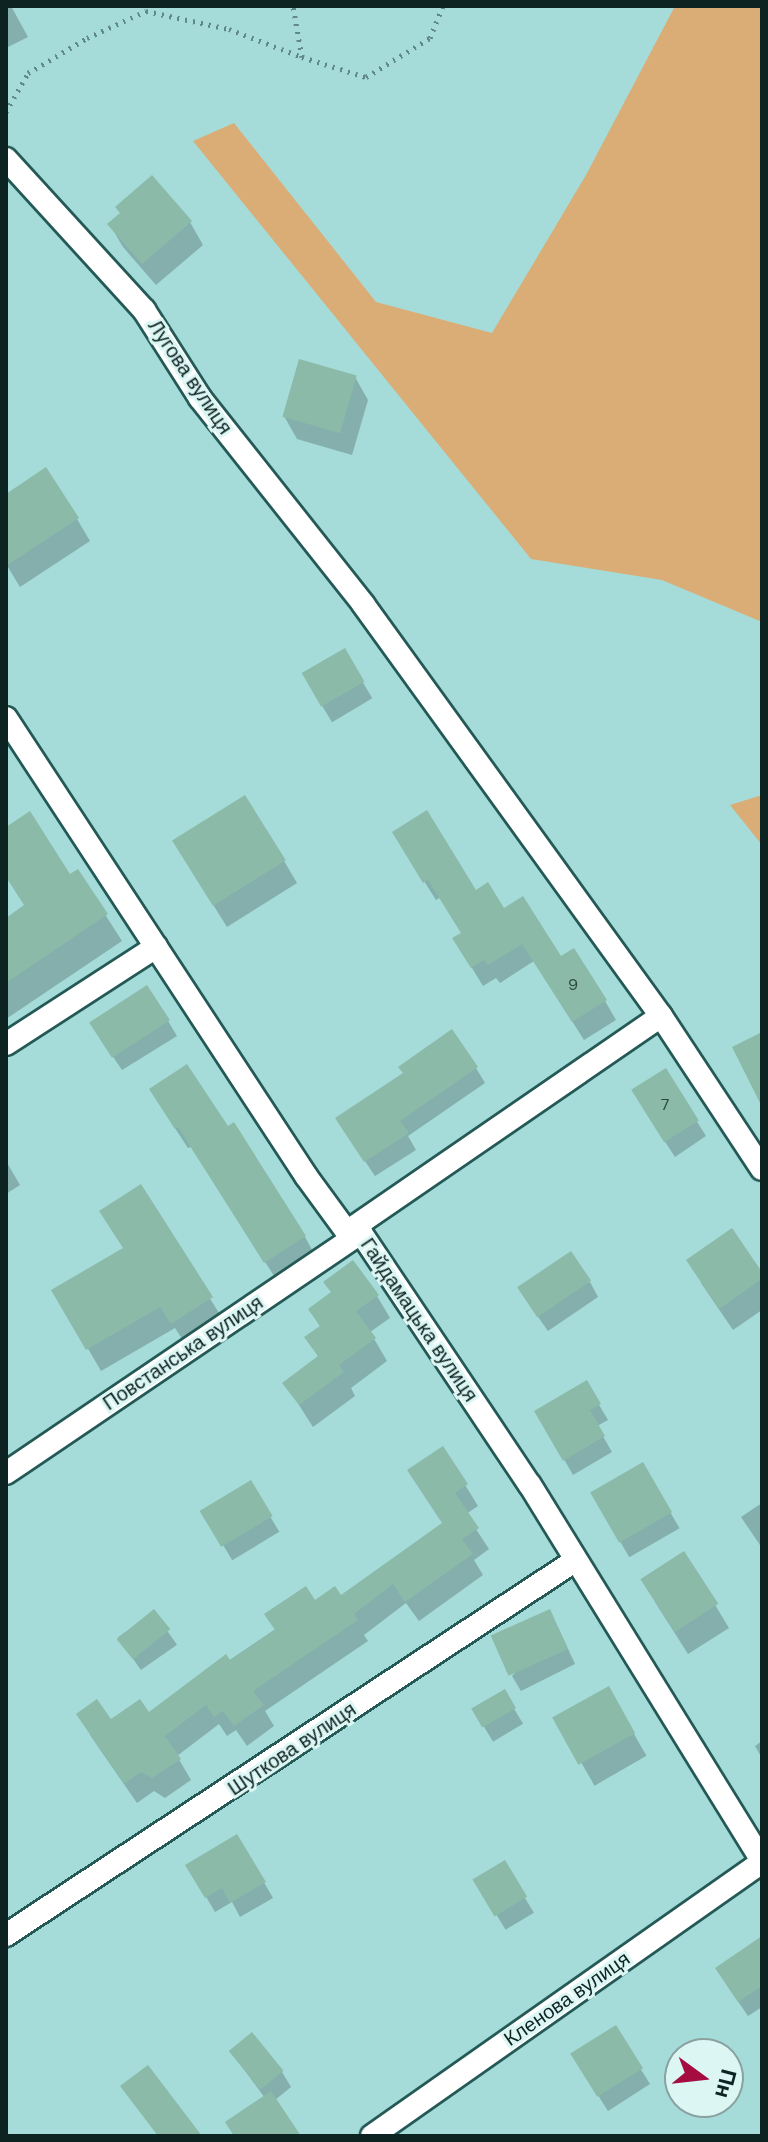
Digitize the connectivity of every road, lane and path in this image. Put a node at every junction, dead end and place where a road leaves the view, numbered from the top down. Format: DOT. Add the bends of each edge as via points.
graph roads {
  1 [pos="293,6"];
  2 [pos="443,6"];
  3 [pos="302,57"];
  4 [pos="6,112"];
  5 [pos="9,170"];
  6 [pos="6,718"];
  7 [pos="156,947"];
  8 [pos="661,1016"];
  9 [pos="6,1044"];
  10 [pos="762,1169"];
  11 [pos="354,1232"];
  12 [pos="6,1473"];
  13 [pos="576,1560"];
  14 [pos="762,1862"];
  15 [pos="6,1935"];
  16 [pos="372,2136"];
  1 -- 3 [label="path"];
  2 -- 3 [label="path" via="430,38 366,77"];
  3 -- 4 [label="path" via="229,29 146,11 28,73"];
  5 -- 8 [label="street, Лугова вулиця" via="96,254 144,310 200,398 363,604"];
  6 -- 7 [label="street, Гайдамацька вулиця"];
  7 -- 9 [label="street"];
  7 -- 11 [label="street, Гайдамацька вулиця" via="306,1176"];
  8 -- 10 [label="street, Лугова вулиця"];
  8 -- 11 [label="street, Повстанська вулиця"];
  11 -- 12 [label="street, Повстанська вулиця"];
  11 -- 13 [label="street, Гайдамацька вулиця"];
  13 -- 14 [label="street, Гайдамацька вулиця"];
  13 -- 15 [label="street, Шуткова вулиця"];
  14 -- 16 [label="street, Кленова вулиця"];
}
